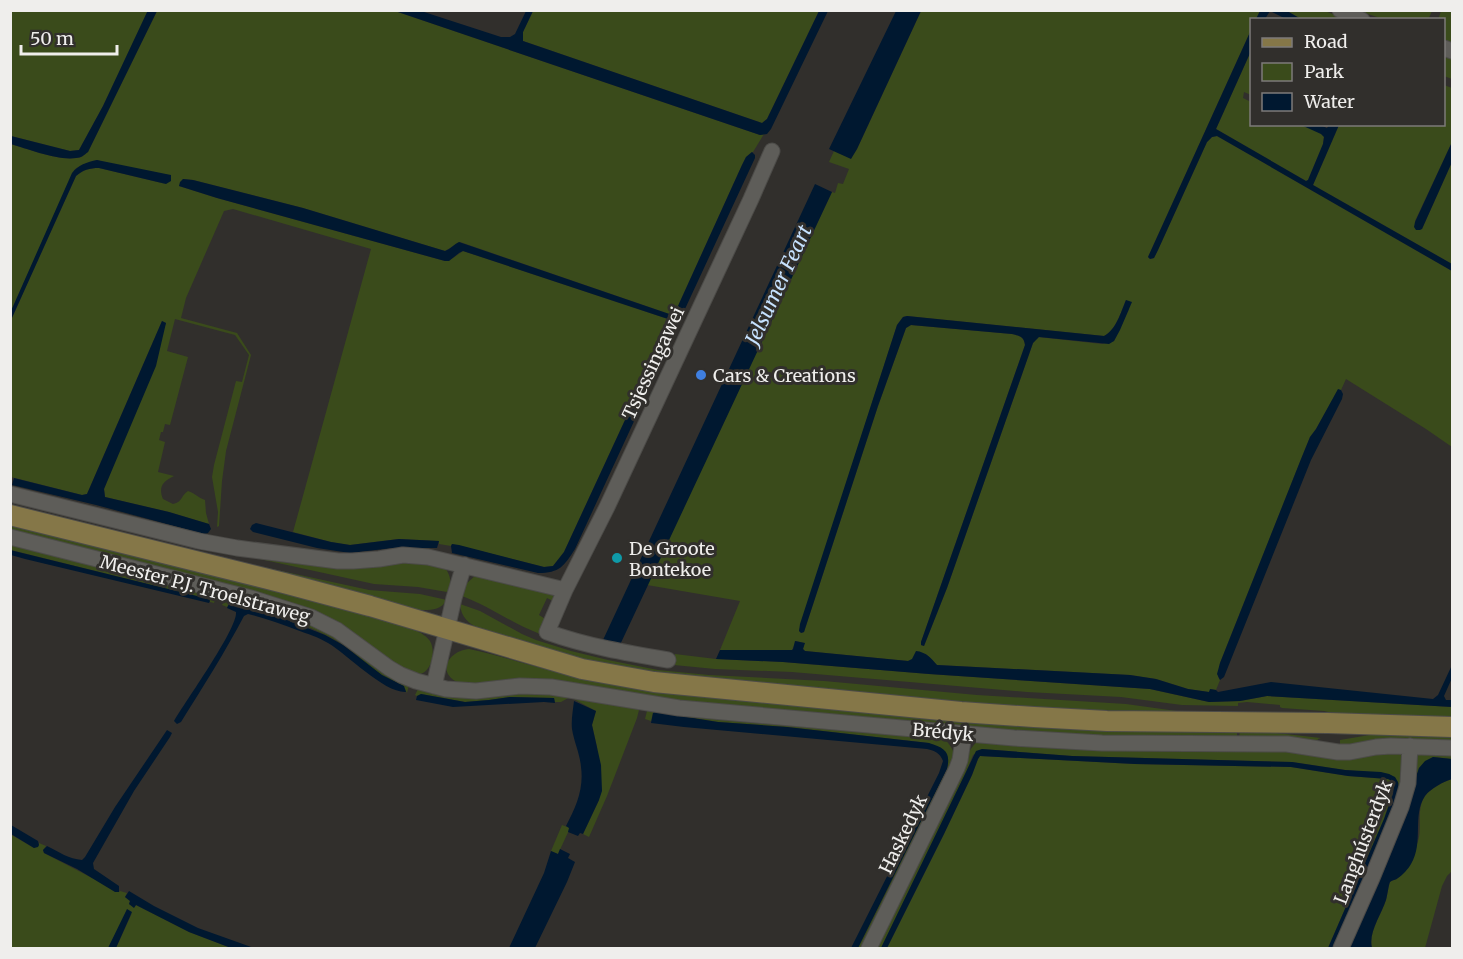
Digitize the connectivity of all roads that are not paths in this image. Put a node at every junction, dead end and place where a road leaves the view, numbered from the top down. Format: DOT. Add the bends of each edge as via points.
graph roads {
  1 [pos="1340,10"];
  2 [pos="1358,18"];
  3 [pos="772,151"];
  4 [pos="10,494"];
  5 [pos="10,515"];
  6 [pos="10,537"];
  7 [pos="464,565"];
  8 [pos="565,590"];
  9 [pos="447,630"];
  10 [pos="668,660"];
  11 [pos="434,686"];
  12 [pos="1452,727"];
  13 [pos="964,734"];
  14 [pos="1410,746"];
  15 [pos="1452,748"];
  16 [pos="869,948"];
  17 [pos="1341,948"];
  1 -- 2 [label="street"];
  3 -- 8 [label="street, Tsjessingawei"];
  4 -- 7 [label="street" via="237,548 345,561 414,555"];
  5 -- 9 [label="main road, Meester P.J. Troelstraweg" via="284,583"];
  6 -- 11 [label="street, Meester P.J. Troelstraweg" via="311,617 337,630 388,668"];
  7 -- 8 [label="street"];
  7 -- 9 [label="street"];
  8 -- 10 [label="street, Tsjessingawei" via="547,632"];
  9 -- 11 [label="street"];
  9 -- 12 [label="main road, Brédyk" via="582,669 707,688 1044,718"];
  11 -- 13 [label="street, Brédyk" via="460,691 551,687 679,708"];
  13 -- 14 [label="street, Brédyk" via="1102,743 1287,744 1338,752"];
  13 -- 16 [label="street, Haskedyk" via="957,768"];
  14 -- 15 [label="street, Brédyk"];
  14 -- 17 [label="street, Langhústerdyk" via="1408,783 1401,807"];
}
